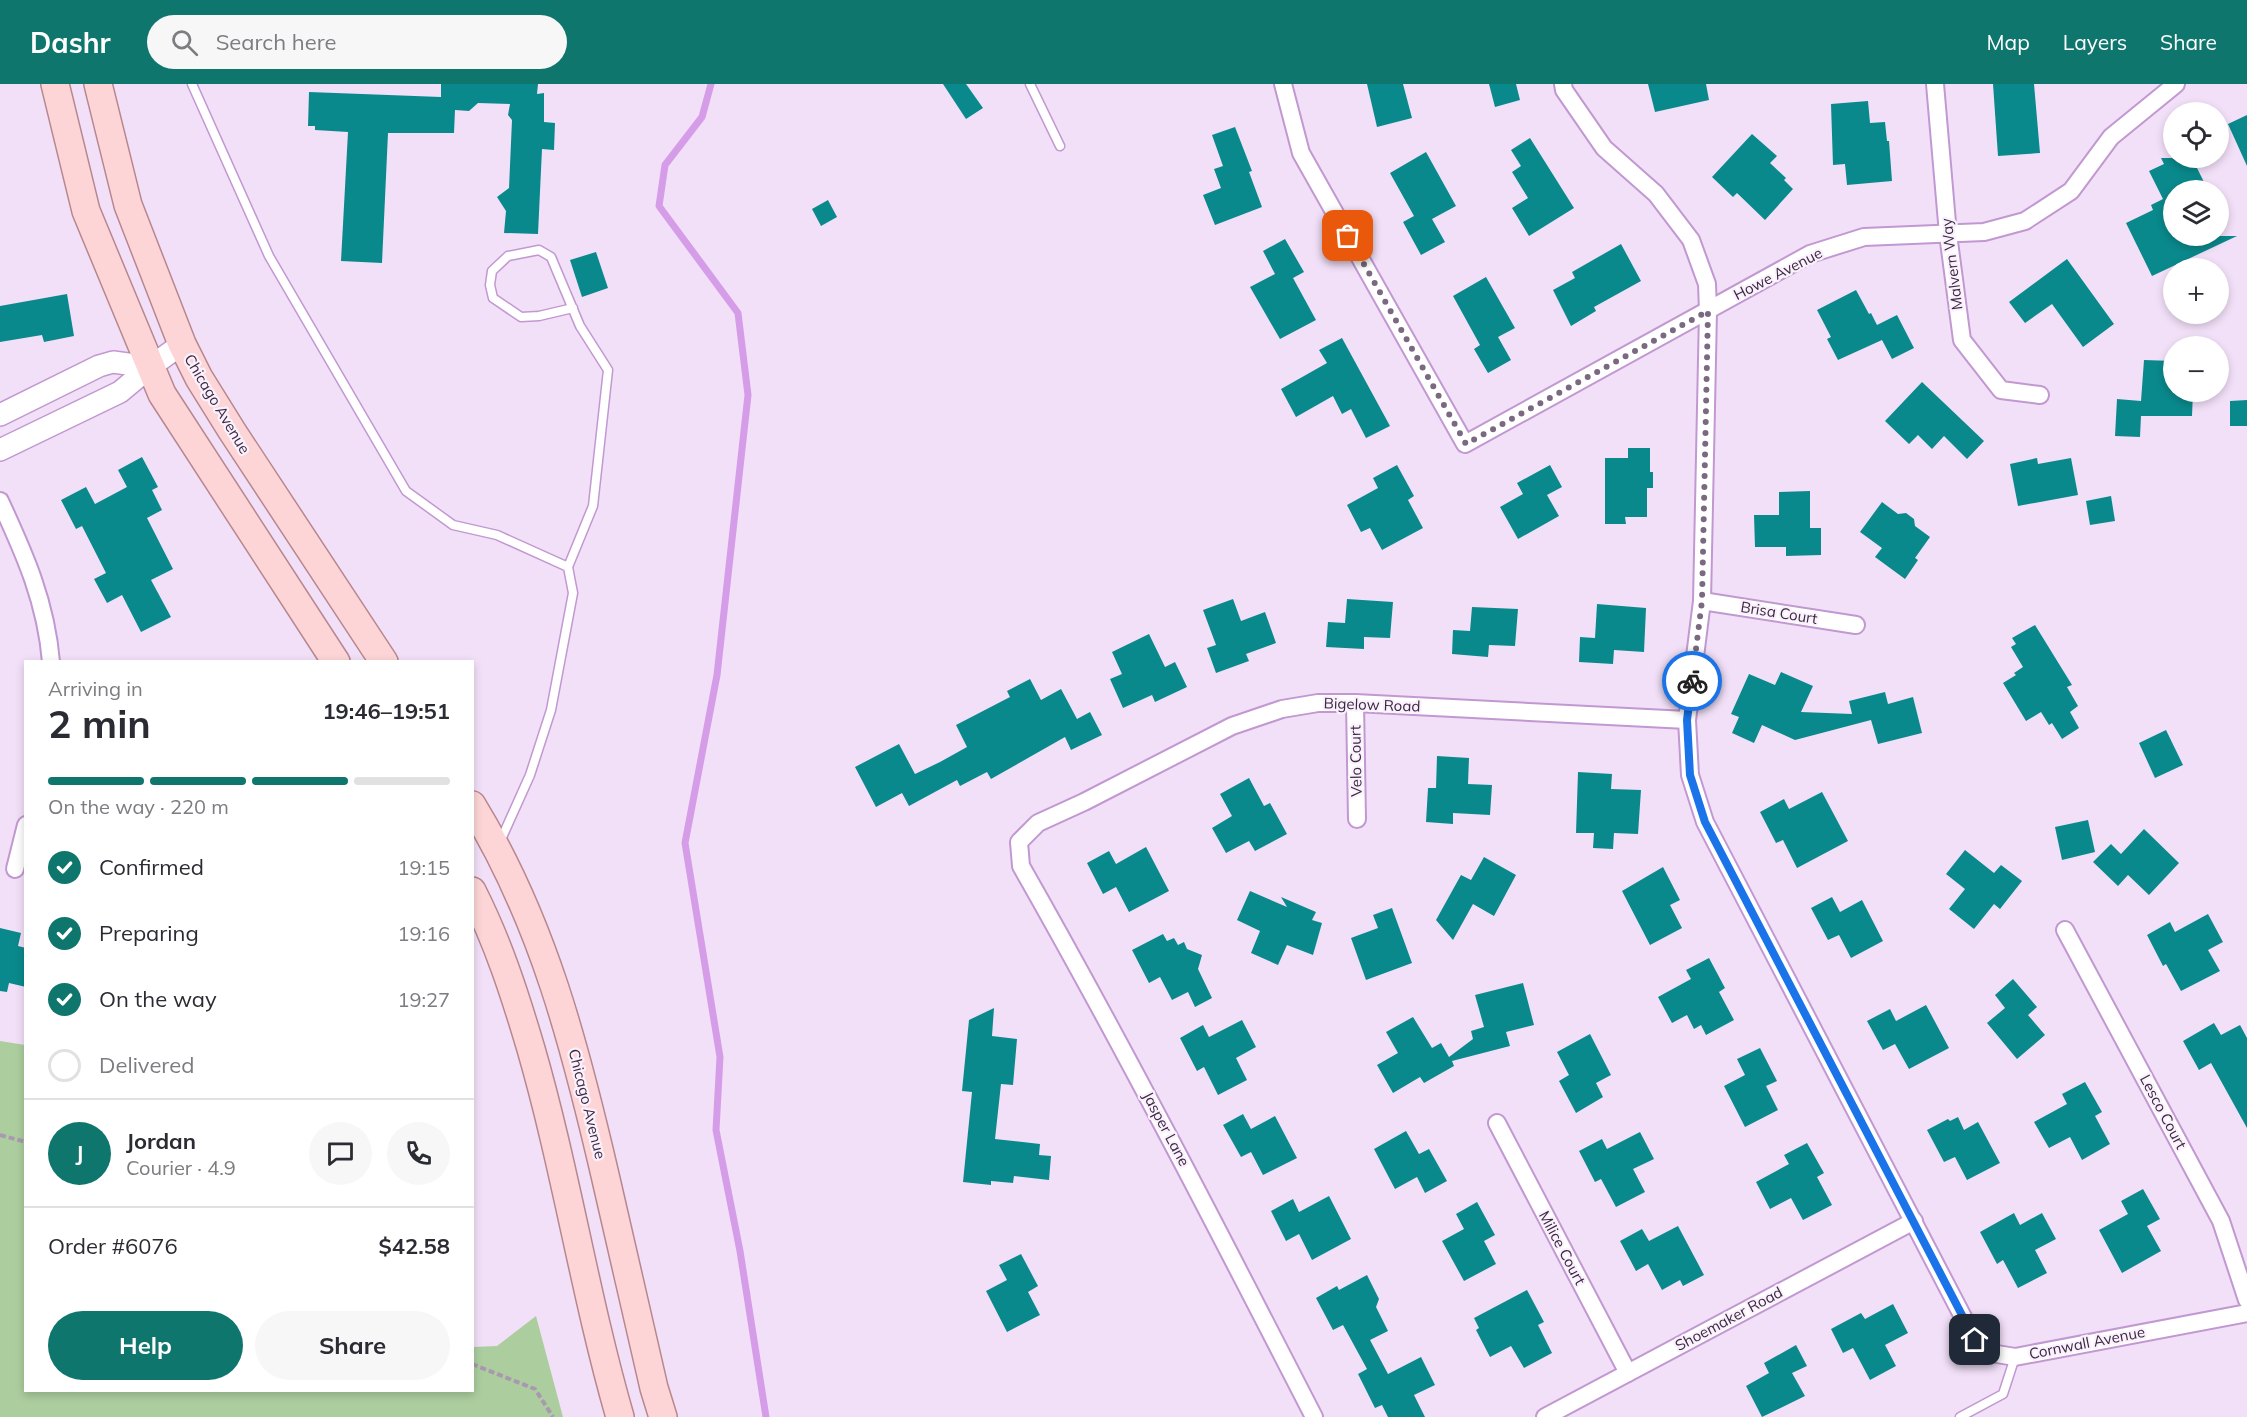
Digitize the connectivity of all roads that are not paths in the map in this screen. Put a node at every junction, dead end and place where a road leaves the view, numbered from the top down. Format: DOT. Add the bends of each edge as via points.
graph roads {
  1 [pos="55,84"];
  2 [pos="98,84"];
  3 [pos="192,84"];
  4 [pos="1030,84"];
  5 [pos="1282,84"];
  6 [pos="1563,84"];
  7 [pos="1935,84"];
  8 [pos="2176,84"];
  9 [pos="1060,146"];
  10 [pos="1948,234"];
  11 [pos="573,308"];
  12 [pos="1708,311"];
  13 [pos="182,344"];
  14 [pos="150,367"];
  15 [pos="2040,395"];
  16 [pos="0,416"];
  17 [pos="0,450"];
  18 [pos="0,501"];
  19 [pos="568,567"];
  20 [pos="1702,601"];
  21 [pos="1856,625"];
  22 [pos="51,660"];
  23 [pos="335,660"];
  24 [pos="383,660"];
  25 [pos="1356,703"];
  26 [pos="1687,720"];
  27 [pos="474,809"];
  28 [pos="1357,819"];
  29 [pos="24,832"];
  30 [pos="1019,842"];
  31 [pos="496,850"];
  32 [pos="13,869"];
  33 [pos="474,895"];
  34 [pos="2065,930"];
  35 [pos="1497,1124"];
  36 [pos="1914,1221"];
  37 [pos="2247,1300"];
  38 [pos="2247,1312"];
  39 [pos="2015,1357"];
  40 [pos="1628,1372"];
  41 [pos="620,1417"];
  42 [pos="663,1417"];
  43 [pos="1314,1417"];
  44 [pos="1545,1417"];
  45 [pos="1960,1417"];
  1 -- 14 [label="main road" via="86,211"];
  2 -- 13 [label="main road, Chicago Avenue" via="128,206"];
  3 -- 19 [label="lane" via="269,256 406,491 453,525 497,535"];
  4 -- 9 [label="lane"];
  5 -- 12 [label="street, Howe Avenue" via="1301,153 1466,444"];
  6 -- 12 [label="street, Cornwall Avenue" via="1604,148 1656,194 1691,240 1707,284"];
  7 -- 10 [label="street, Malvern Way"];
  8 -- 10 [label="street, Howe Avenue" via="2111,137 2071,191 2025,221 1984,232"];
  10 -- 12 [label="street, Howe Avenue" via="1864,237 1810,254"];
  10 -- 15 [label="street, Malvern Way" via="1962,340 2001,390"];
  11 -- 11 [label="lane" via="551,257 539,250 508,256 492,271 489,285 493,298 521,317"];
  11 -- 19 [label="lane" via="608,370 593,506"];
  12 -- 20 [label="street, Cornwall Avenue"];
  13 -- 14 [label="street"];
  13 -- 24 [label="main road, Chicago Avenue" via="232,431"];
  14 -- 16 [label="street" via="113,362 99,366"];
  14 -- 17 [label="street" via="120,392"];
  14 -- 23 [label="main road" via="197,450"];
  18 -- 22 [label="street" via="40,597"];
  19 -- 31 [label="lane" via="573,593 551,710 530,775"];
  20 -- 21 [label="street, Brisa Court"];
  20 -- 26 [label="street, Cornwall Avenue"];
  25 -- 26 [label="street, Bigelow Road"];
  25 -- 28 [label="street, Velo Court"];
  25 -- 30 [label="street, Bigelow Road" via="1318,703 1281,709 1232,726 1038,823"];
  26 -- 36 [label="street, Cornwall Avenue" via="1690,775 1705,822"];
  27 -- 31 [label="main road, Chicago Avenue"];
  29 -- 32 [label="street"];
  30 -- 43 [label="street, Jasper Lane" via="1021,866 1181,1157"];
  31 -- 42 [label="main road, Chicago Avenue" via="524,903 553,977 584,1087"];
  33 -- 41 [label="main road" via="512,983 542,1089"];
  34 -- 37 [label="street, Lesco Court" via="2221,1221"];
  35 -- 40 [label="street, Milice Court"];
  36 -- 39 [label="street, Cornwall Avenue" via="1975,1340 1991,1353"];
  36 -- 40 [label="street, Shoemaker Road"];
  38 -- 39 [label="street, Cornwall Avenue"];
  39 -- 45 [label="lane" via="2003,1394"];
  40 -- 44 [label="street, Shoemaker Road"];
}
